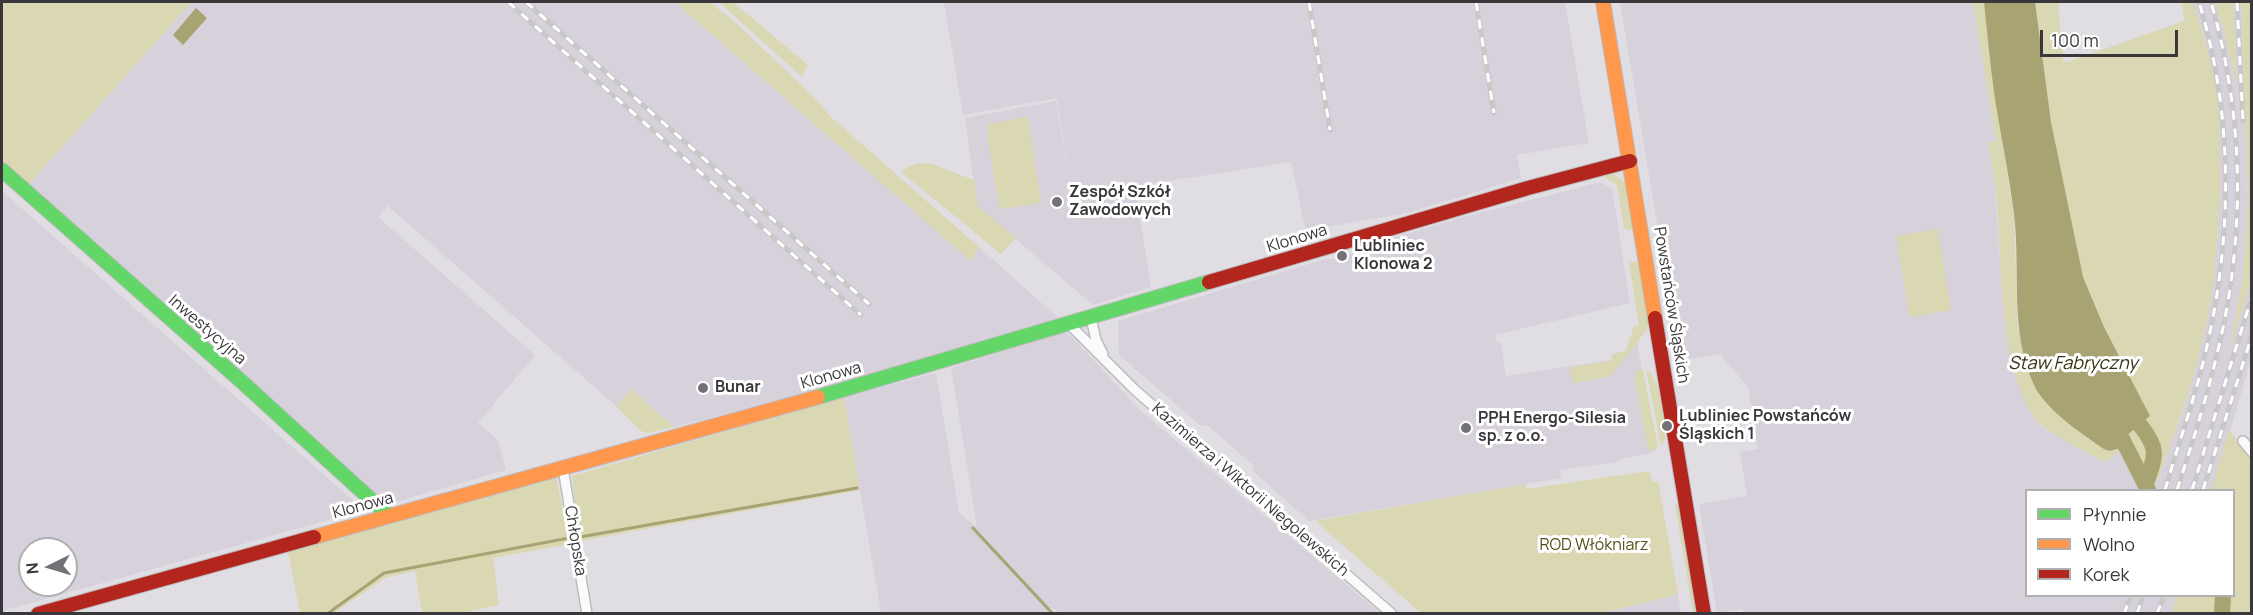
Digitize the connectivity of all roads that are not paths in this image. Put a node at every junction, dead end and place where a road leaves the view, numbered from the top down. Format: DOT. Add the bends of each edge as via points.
graph roads {
  1 [pos="1603,2"];
  2 [pos="1630,161"];
  3 [pos="2,170"];
  4 [pos="1091,318"];
  5 [pos="1069,324"];
  6 [pos="1109,364"];
  7 [pos="2242,441"];
  8 [pos="2252,452"];
  9 [pos="563,468"];
  10 [pos="389,516"];
  11 [pos="38,614"];
  12 [pos="586,614"];
  13 [pos="1392,614"];
  14 [pos="1704,614"];
  1 -- 2 [label="street, Powstańców Śląskich"];
  2 -- 4 [label="street, Klonowa"];
  2 -- 14 [label="street, Powstańców Śląskich"];
  3 -- 10 [label="street, Inwestycyjna"];
  4 -- 5 [label="street, Klonowa"];
  4 -- 6 [label="street" via="1096,340"];
  5 -- 6 [label="street, Kazimierza i Wiktorii Niegolewskich"];
  5 -- 9 [label="street, Klonowa"];
  6 -- 13 [label="street, Kazimierza i Wiktorii Niegolewskich"];
  7 -- 8 [label="street"];
  9 -- 10 [label="street, Klonowa"];
  9 -- 12 [label="street, Chłopska"];
  10 -- 11 [label="street, Klonowa"];
}
